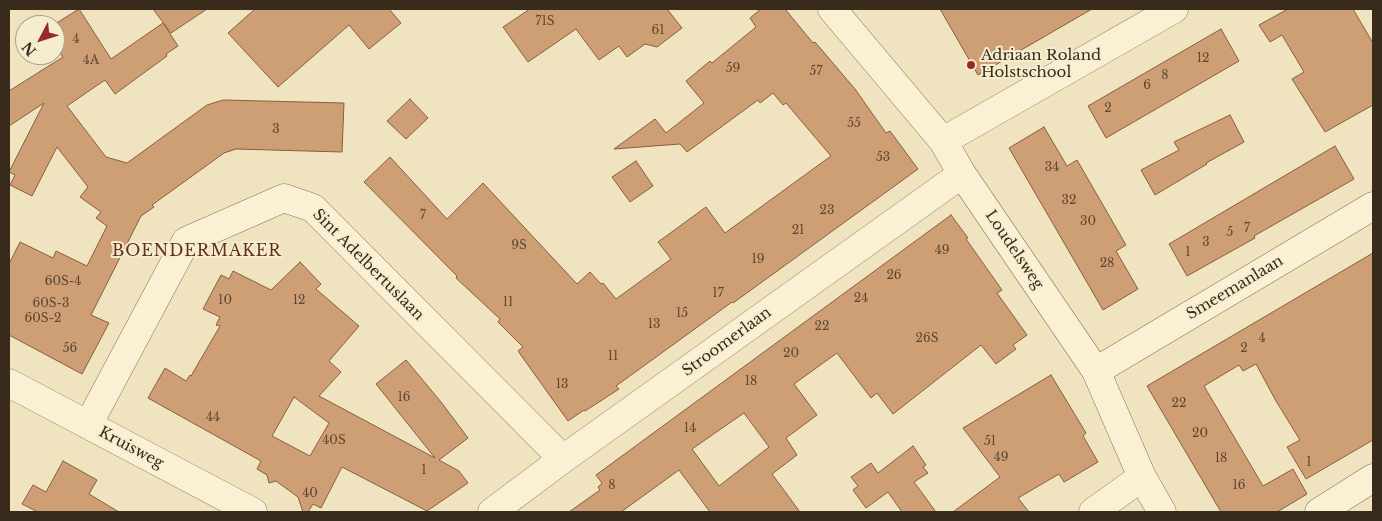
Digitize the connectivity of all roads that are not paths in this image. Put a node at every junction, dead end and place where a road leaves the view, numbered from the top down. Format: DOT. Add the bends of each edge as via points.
graph roads {
  1 [pos="832,9"];
  2 [pos="1174,9"];
  3 [pos="943,141"];
  4 [pos="962,174"];
  5 [pos="1373,206"];
  6 [pos="1096,370"];
  7 [pos="9,382"];
  8 [pos="88,425"];
  9 [pos="563,459"];
  10 [pos="1142,477"];
  11 [pos="1373,478"];
  12 [pos="253,512"];
  13 [pos="492,512"];
  14 [pos="1093,512"];
  15 [pos="1162,512"];
  16 [pos="1318,512"];
  1 -- 3 [label="street, Loudelsweg"];
  2 -- 3 [label="street"];
  3 -- 4 [label="street, Loudelsweg"];
  4 -- 6 [label="street, Loudelsweg"];
  4 -- 9 [label="street, Stroomerlaan"];
  5 -- 6 [label="street, Smeemanlaan"];
  6 -- 10 [label="street, Loudelsweg"];
  7 -- 8 [label="street, Kruisweg"];
  8 -- 9 [label="street, Sint Adelbertuslaan" via="186,240 284,198 313,208"];
  8 -- 12 [label="street, Kruisweg"];
  9 -- 13 [label="street, Stroomerlaan"];
  10 -- 14 [label="street"];
  10 -- 15 [label="street, Loudelsweg"];
  11 -- 16 [label="street"];
}
